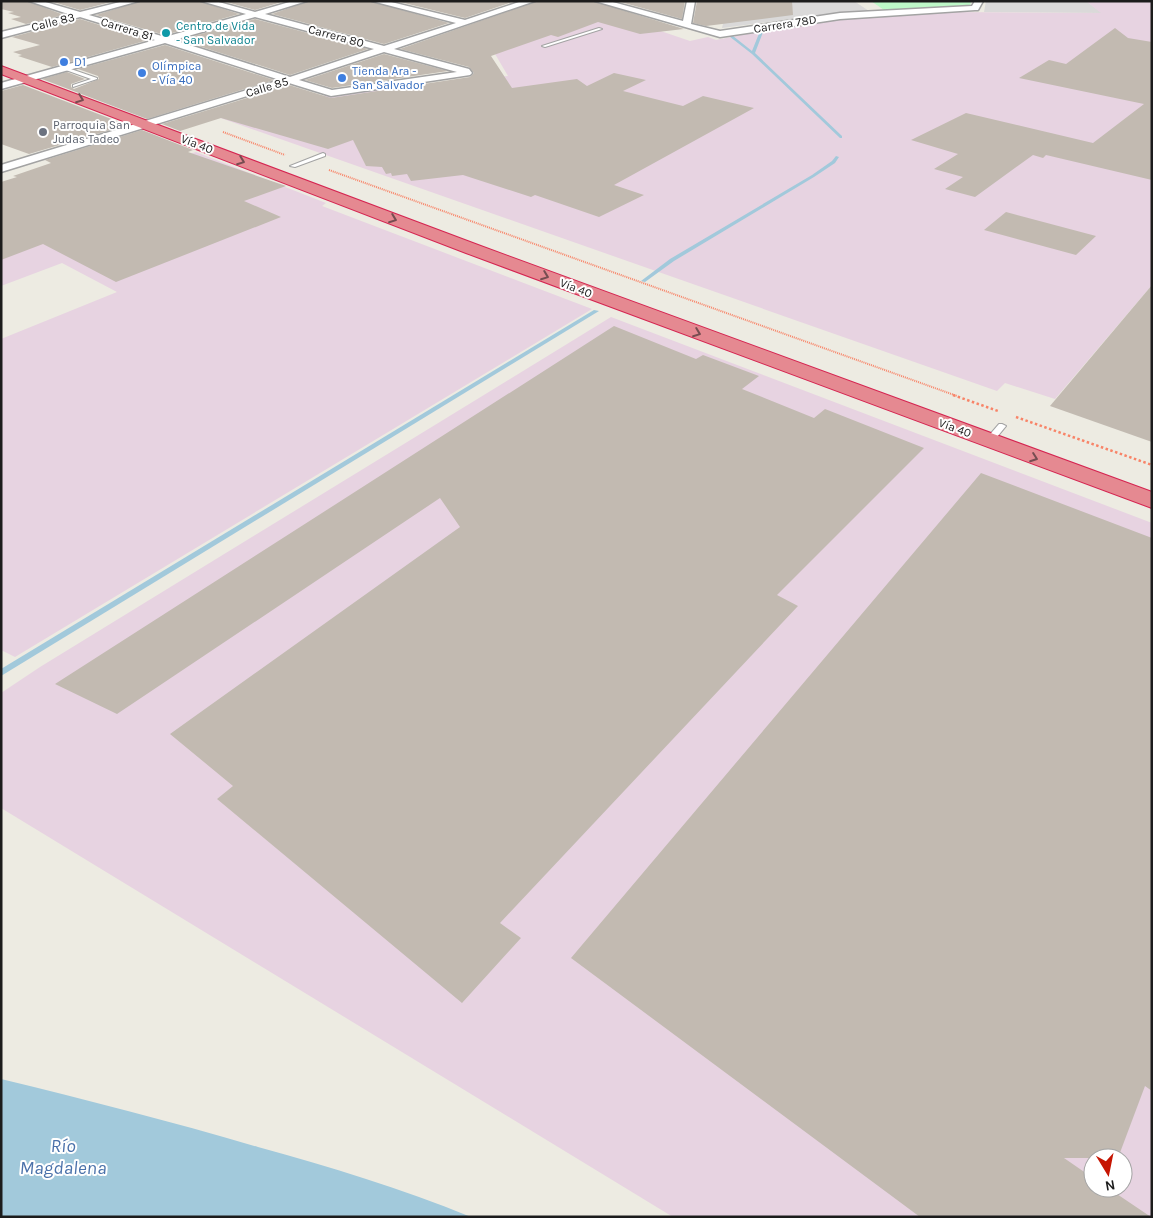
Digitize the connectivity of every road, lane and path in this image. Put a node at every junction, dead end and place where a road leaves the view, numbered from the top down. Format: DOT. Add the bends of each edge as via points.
graph roads {
  1 [pos="33,1"];
  2 [pos="134,1"];
  3 [pos="205,1"];
  4 [pos="303,1"];
  5 [pos="376,1"];
  6 [pos="531,1"];
  7 [pos="599,1"];
  8 [pos="691,1"];
  9 [pos="620,4"];
  10 [pos="977,4"];
  11 [pos="866,5"];
  12 [pos="877,13"];
  13 [pos="258,14"];
  14 [pos="81,15"];
  15 [pos="464,22"];
  16 [pos="687,25"];
  17 [pos="600,29"];
  18 [pos="1,35"];
  19 [pos="165,40"];
  20 [pos="544,46"];
  21 [pos="385,49"];
  22 [pos="1,60"];
  23 [pos="65,68"];
  24 [pos="1,70"];
  25 [pos="41,75"];
  26 [pos="27,78"];
  27 [pos="292,79"];
  28 [pos="1,86"];
  29 [pos="75,86"];
  30 [pos="334,93"];
  31 [pos="166,119"];
  32 [pos="146,124"];
  33 [pos="216,130"];
  34 [pos="323,156"];
  35 [pos="299,164"];
  36 [pos="1,169"];
  37 [pos="771,341"];
  38 [pos="998,423"];
  39 [pos="1152,465"];
  40 [pos="1152,483"];
  41 [pos="1152,501"];
  1 -- 14 [label="street, Carrera 81"];
  2 -- 14 [label="street, Calle 83"];
  3 -- 13 [label="street, Carrera 80"];
  4 -- 13 [label="street"];
  5 -- 15 [label="street"];
  6 -- 15 [label="street, Calle 85" via="479,20"];
  7 -- 9 [label="street, Carrera 78D"];
  8 -- 16 [label="street"];
  9 -- 16 [label="street, Carrera 78D"];
  10 -- 12 [label="street, Carrera 78D"];
  11 -- 12 [label="street"];
  12 -- 16 [label="street, Carrera 78D" via="720,34"];
  13 -- 19 [label="street"];
  13 -- 21 [label="street, Carrera 80"];
  14 -- 18 [label="street, Calle 83"];
  14 -- 19 [label="street, Carrera 81"];
  15 -- 21 [label="street, Calle 85"];
  17 -- 20 [label="lane"];
  19 -- 23 [label="street"];
  19 -- 27 [label="street, Carrera 81"];
  21 -- 27 [label="street, Calle 85"];
  21 -- 30 [label="street, Carrera 80" via="467,73"];
  22 -- 25 [label="highway, Vía 40"];
  23 -- 25 [label="street"];
  23 -- 29 [label="lane" via="95,79"];
  24 -- 26 [label="highway, Vía 40"];
  25 -- 26 [label="street"];
  25 -- 29 [label="highway, Vía 40"];
  26 -- 28 [label="street"];
  26 -- 32 [label="highway, Vía 40, one-way"];
  27 -- 30 [label="street, Carrera 81"];
  27 -- 31 [label="street, Calle 85"];
  29 -- 31 [label="highway, Vía 40"];
  31 -- 32 [label="street, Calle 85"];
  31 -- 35 [label="highway, Vía 40"];
  32 -- 36 [label="street, Calle 85"];
  32 -- 38 [label="highway, Vía 40, one-way" via="481,252"];
  33 -- 35 [label="path"];
  34 -- 35 [label="lane"];
  35 -- 37 [label="highway, Vía 40"];
  35 -- 38 [label="path"];
  38 -- 39 [label="path"];
  38 -- 40 [label="highway, Vía 40"];
  38 -- 41 [label="highway, Vía 40, one-way"];
}
